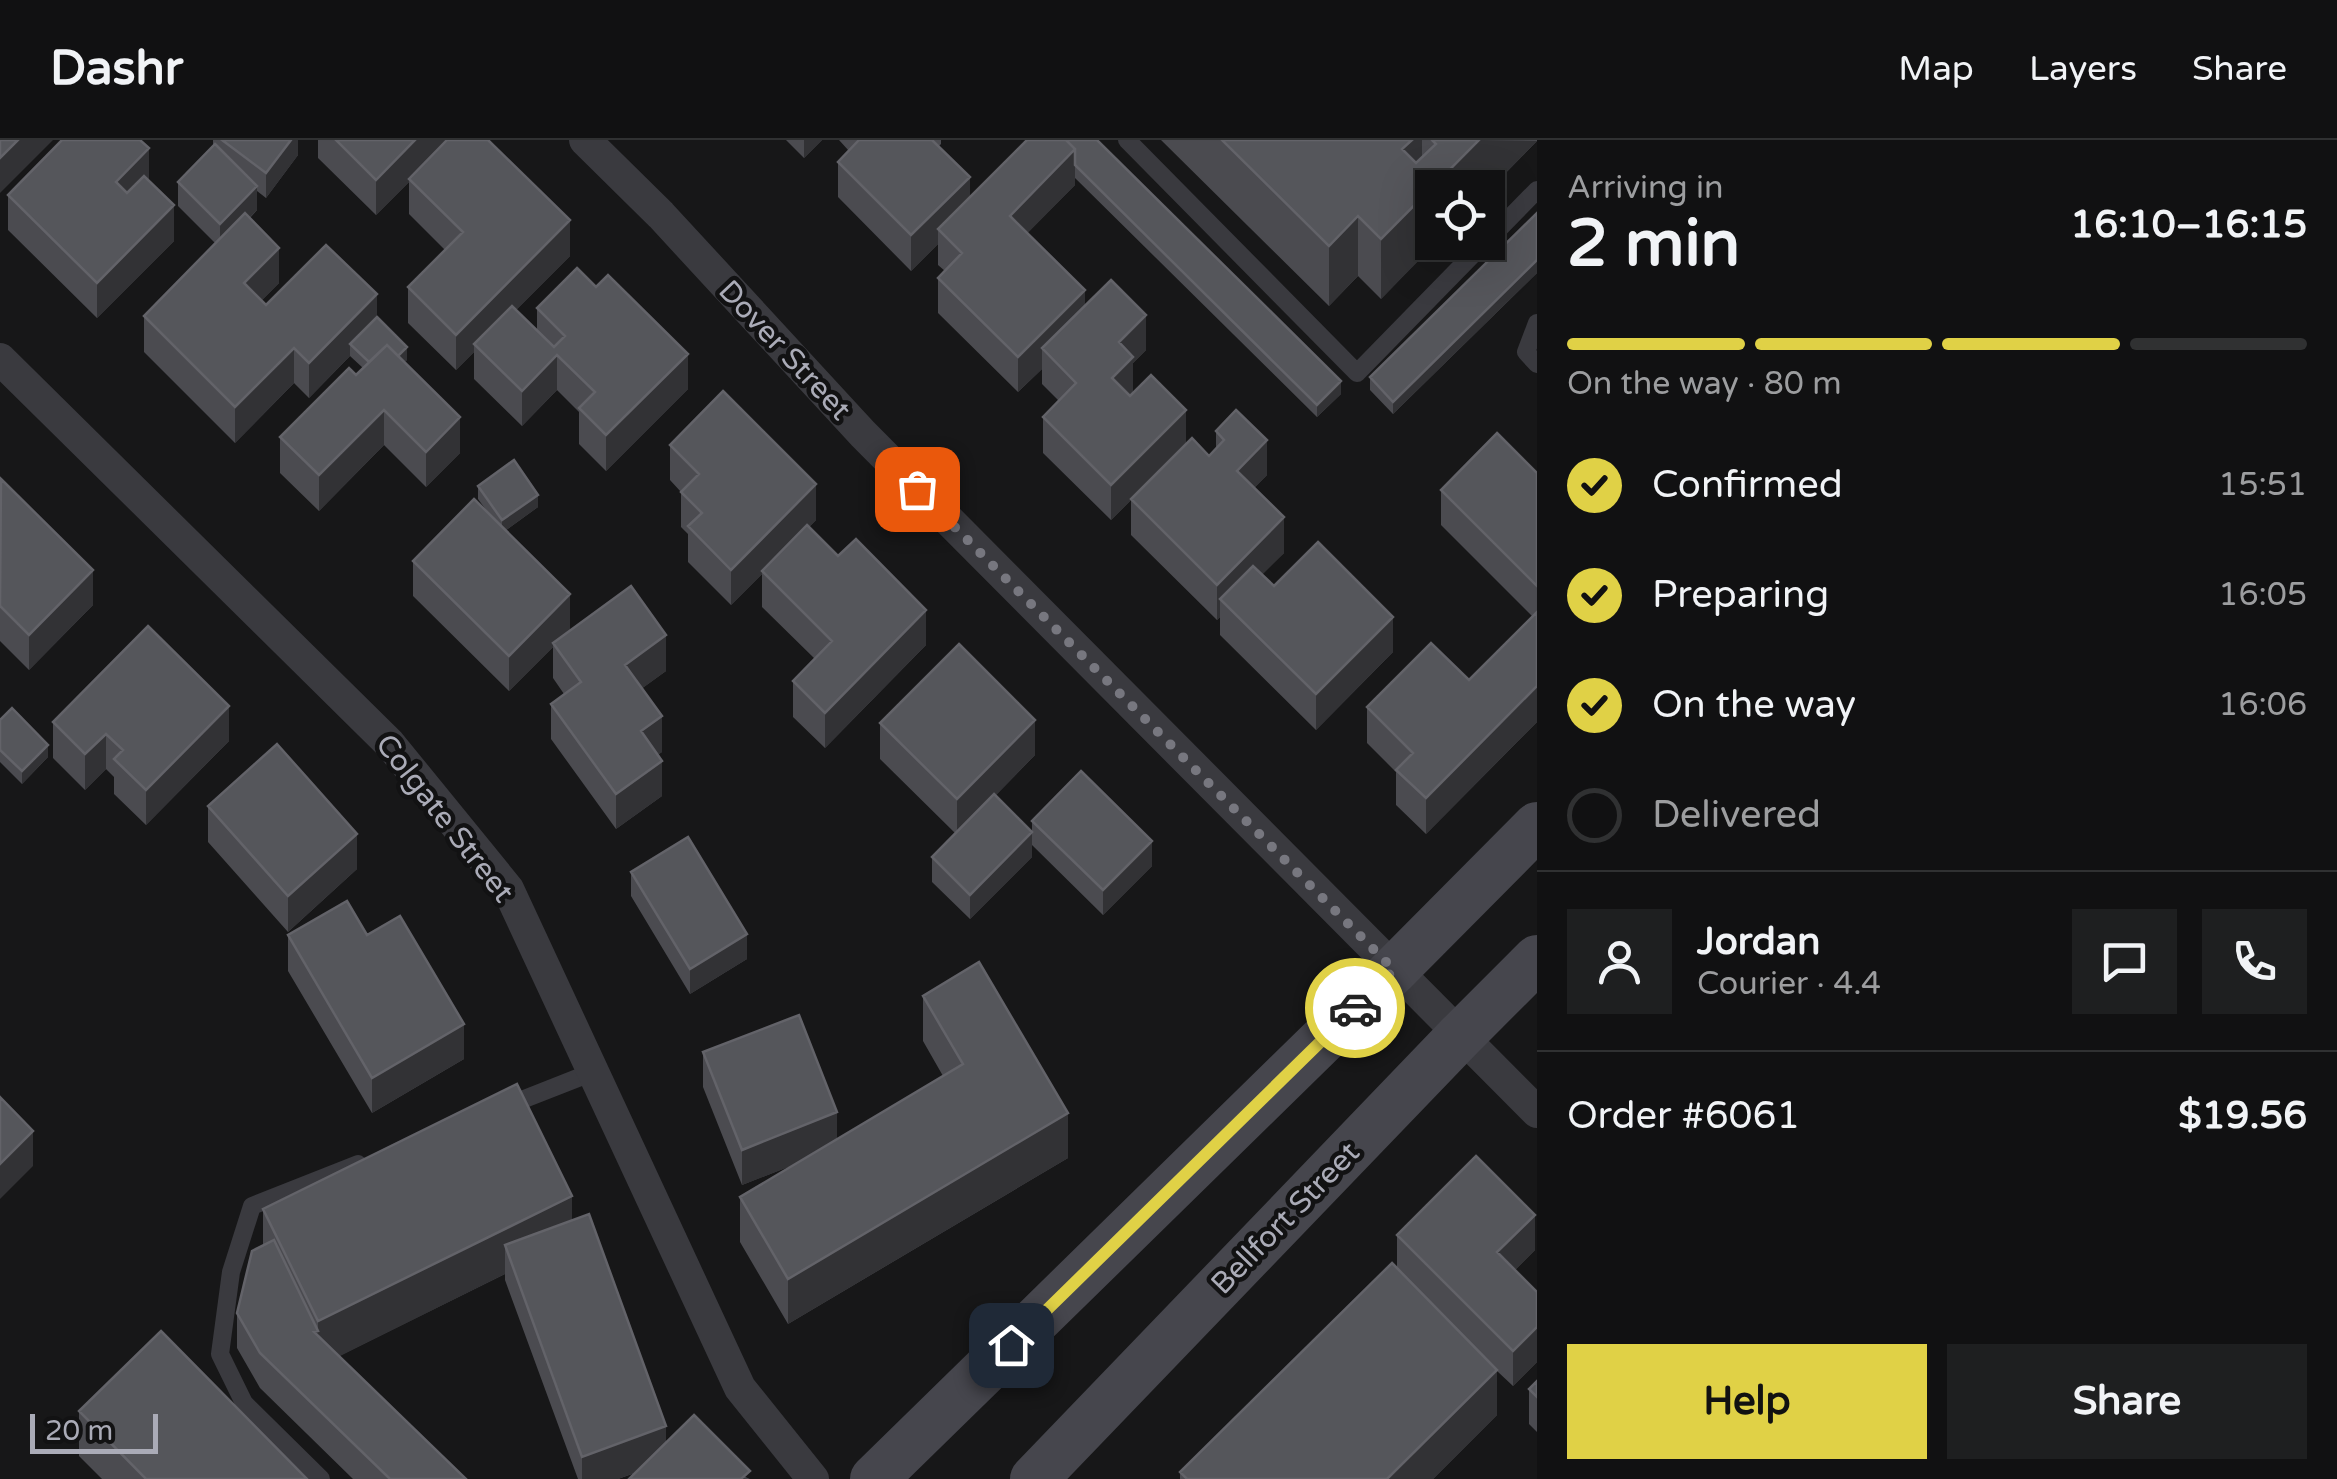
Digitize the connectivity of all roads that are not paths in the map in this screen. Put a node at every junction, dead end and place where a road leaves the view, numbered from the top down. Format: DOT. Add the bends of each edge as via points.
graph roads {
  1 [pos="586,140"];
  2 [pos="1127,140"];
  3 [pos="1537,190"];
  4 [pos="1505,222"];
  5 [pos="1467,260"];
  6 [pos="1537,323"];
  7 [pos="0,358"];
  8 [pos="1537,364"];
  9 [pos="1537,826"];
  10 [pos="1537,960"];
  11 [pos="1394,970"];
  12 [pos="1460,1036"];
  13 [pos="593,1072"];
  14 [pos="1537,1112"];
  15 [pos="486,1114"];
  16 [pos="378,1157"];
  17 [pos="1048,1474"];
  18 [pos="321,1479"];
  19 [pos="813,1479"];
  20 [pos="874,1479"];
  1 -- 11 [label="street, Dover Street" via="862,434"];
  2 -- 5 [label="lane" via="1357,372"];
  3 -- 4 [label="lane"];
  6 -- 8 [label="lane" via="1526,352"];
  7 -- 13 [label="street, Colgate Street" via="390,744 508,888"];
  9 -- 11 [label="main road"];
  10 -- 12 [label="main road, Bellfort Street"];
  11 -- 12 [label="street, Dover Street"];
  11 -- 20 [label="main road"];
  12 -- 14 [label="street, Dover Street"];
  12 -- 17 [label="main road, Bellfort Street"];
  13 -- 15 [label="lane"];
  13 -- 19 [label="street, Colgate Street" via="740,1388"];
  16 -- 18 [label="lane" via="252,1206 231,1272 220,1354 244,1403"];
}
